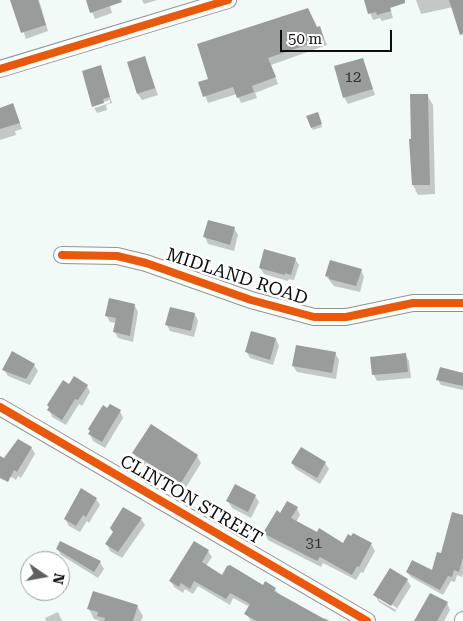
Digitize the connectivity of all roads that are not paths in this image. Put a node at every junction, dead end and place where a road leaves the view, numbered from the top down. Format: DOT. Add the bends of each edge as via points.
graph roads {
  1 [pos="228,0"];
  2 [pos="0,69"];
  3 [pos="62,255"];
  4 [pos="463,303"];
  5 [pos="0,406"];
  6 [pos="367,621"];
  1 -- 2 [label="street"];
  3 -- 4 [label="street, MIDLAND ROAD" via="117,256 146,263 251,300 314,317 333,318 413,303"];
  5 -- 6 [label="street, CLINTON STREET"];
}
